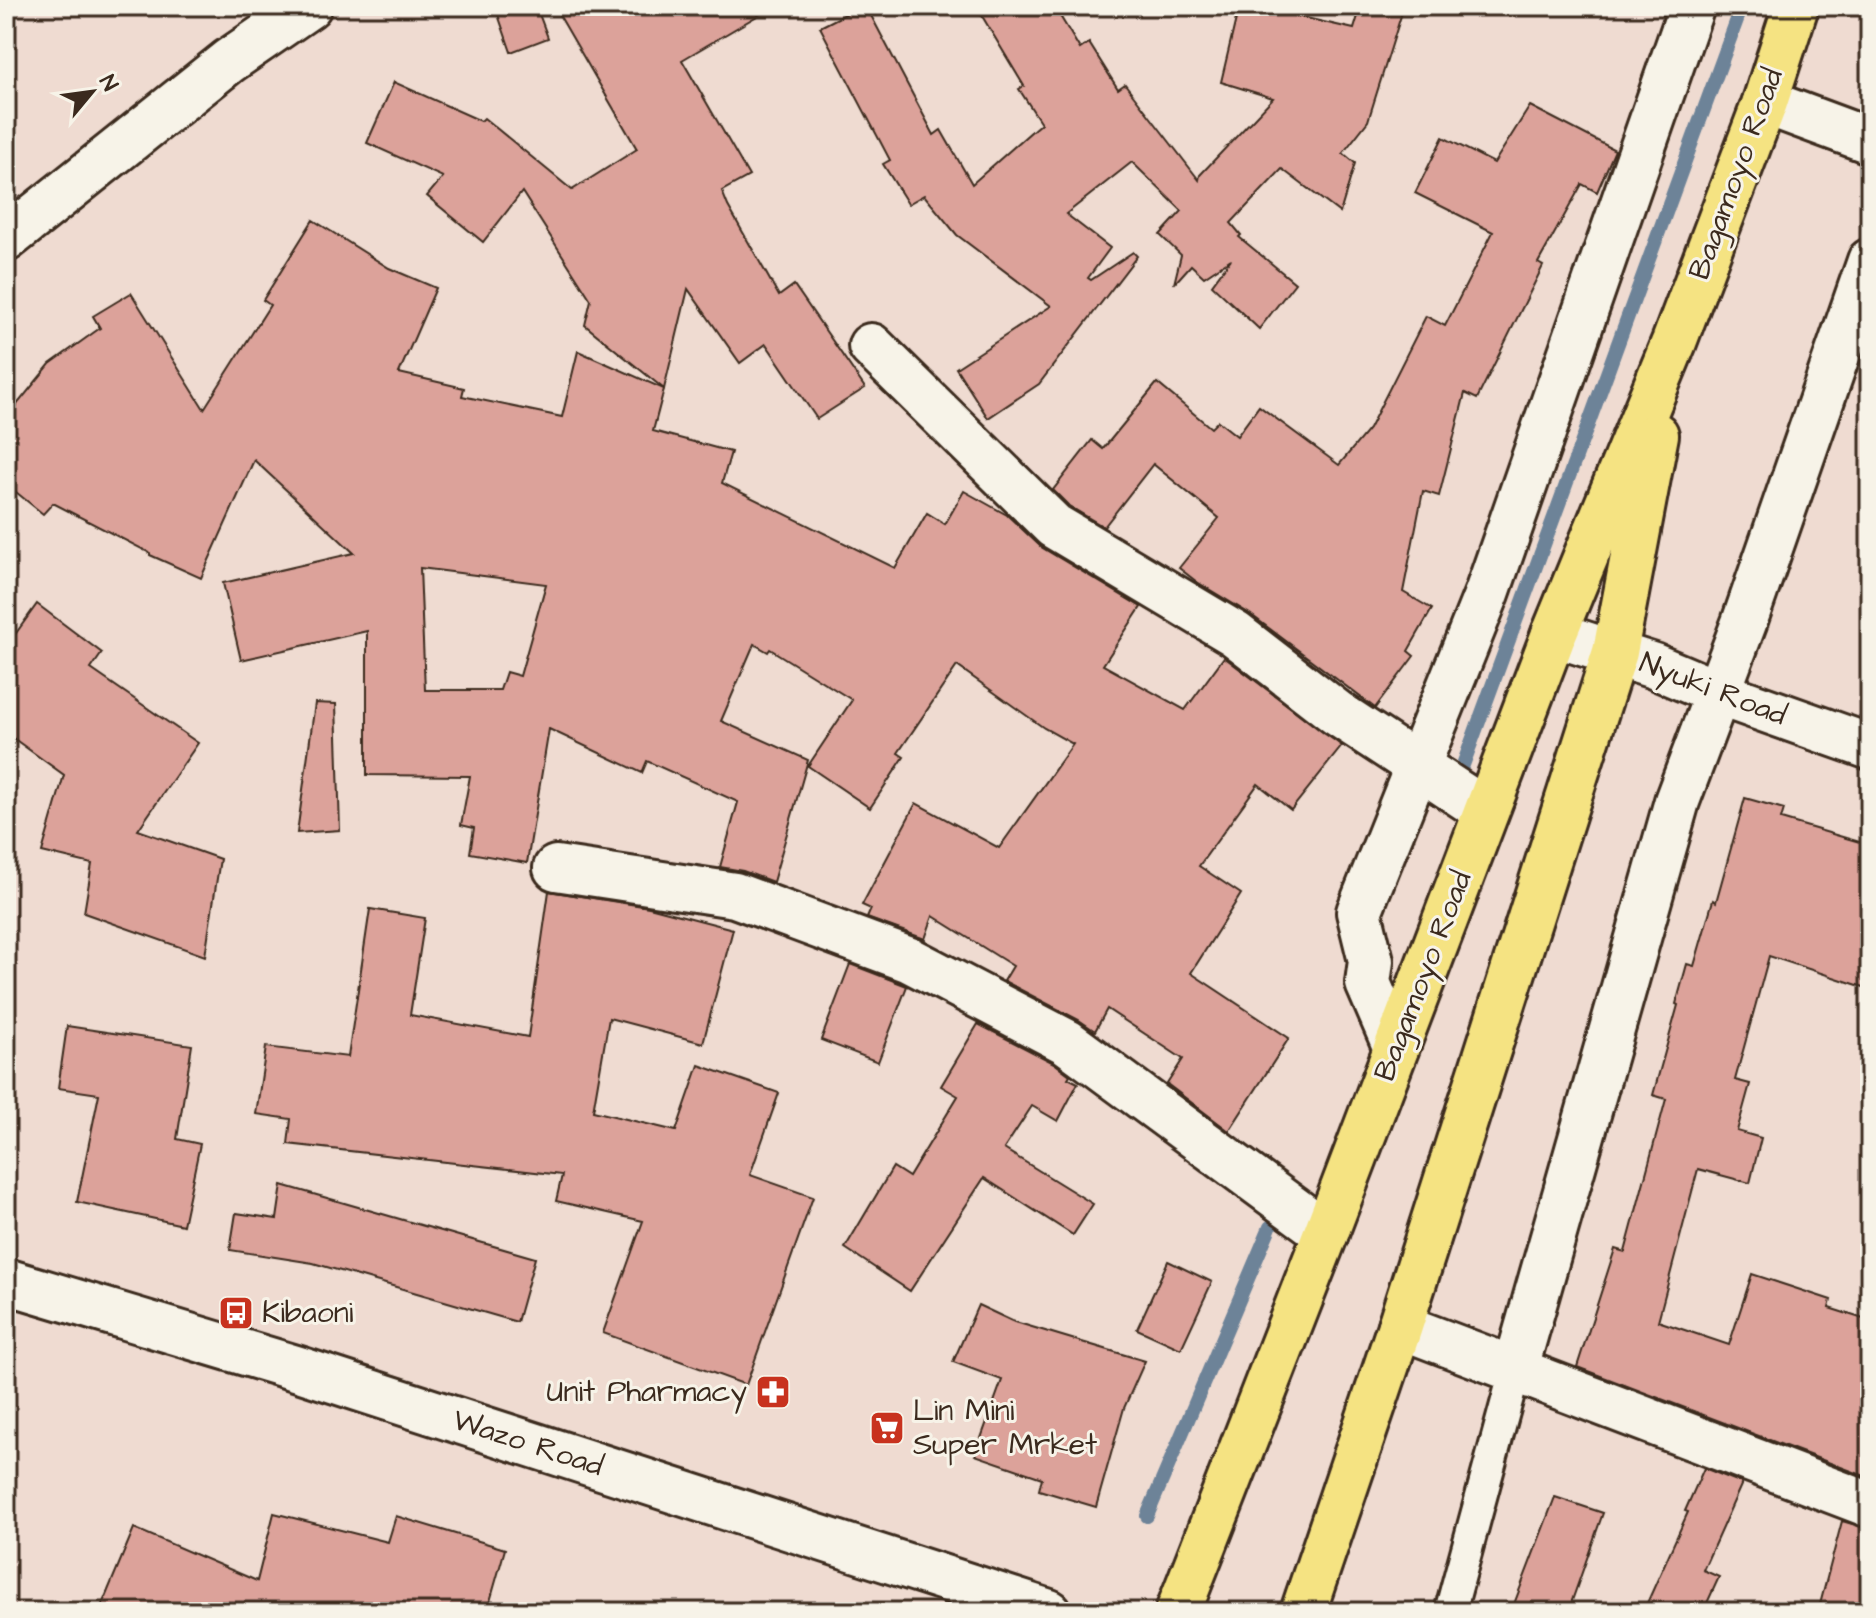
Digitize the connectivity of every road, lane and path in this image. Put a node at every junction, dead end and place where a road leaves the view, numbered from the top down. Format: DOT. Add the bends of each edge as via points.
graph roads {
  1 [pos="309,6"];
  2 [pos="1692,6"];
  3 [pos="1796,6"];
  4 [pos="1765,102"];
  5 [pos="1870,141"];
  6 [pos="6,239"];
  7 [pos="1870,261"];
  8 [pos="1674,342"];
  9 [pos="871,346"];
  10 [pos="1554,634"];
  11 [pos="1615,652"];
  12 [pos="1718,693"];
  13 [pos="1870,747"];
  14 [pos="1417,765"];
  15 [pos="1486,811"];
  16 [pos="556,868"];
  17 [pos="1396,1048"];
  18 [pos="1326,1233"];
  19 [pos="6,1281"];
  20 [pos="1400,1326"];
  21 [pos="1515,1371"];
  22 [pos="1870,1505"];
  23 [pos="961,1599"];
  24 [pos="1049,1612"];
  25 [pos="1178,1612"];
  26 [pos="1303,1612"];
  27 [pos="1450,1612"];
  1 -- 6 [label="street" via="229,61"];
  2 -- 14 [label="street" via="1487,593"];
  3 -- 4 [label="highway, Bagamoyo Road"];
  4 -- 5 [label="street"];
  4 -- 8 [label="highway, Bagamoyo Road"];
  7 -- 12 [label="street"];
  8 -- 10 [label="highway, Bagamoyo Road"];
  8 -- 11 [label="highway, Bagamoyo Road"];
  9 -- 14 [label="street" via="1054,526 1235,634 1337,713"];
  10 -- 11 [label="street, Nyuki Road"];
  10 -- 15 [label="highway, Bagamoyo Road"];
  11 -- 12 [label="street, Nyuki Road"];
  11 -- 20 [label="highway, Bagamoyo Road"];
  12 -- 13 [label="street, Nyuki Road"];
  12 -- 21 [label="street" via="1677,801"];
  14 -- 15 [label="street"];
  14 -- 17 [label="street" via="1359,912 1371,961 1368,983"];
  15 -- 17 [label="highway, Bagamoyo Road"];
  16 -- 18 [label="street" via="735,895 910,960 1067,1042"];
  17 -- 18 [label="highway, Bagamoyo Road"];
  18 -- 25 [label="highway, Bagamoyo Road"];
  19 -- 23 [label="street, Wazo Road" via="315,1374"];
  20 -- 21 [label="street"];
  20 -- 26 [label="highway, Bagamoyo Road"];
  21 -- 22 [label="street"];
  21 -- 27 [label="lane"];
  23 -- 24 [label="street, Wazo Road"];
}
